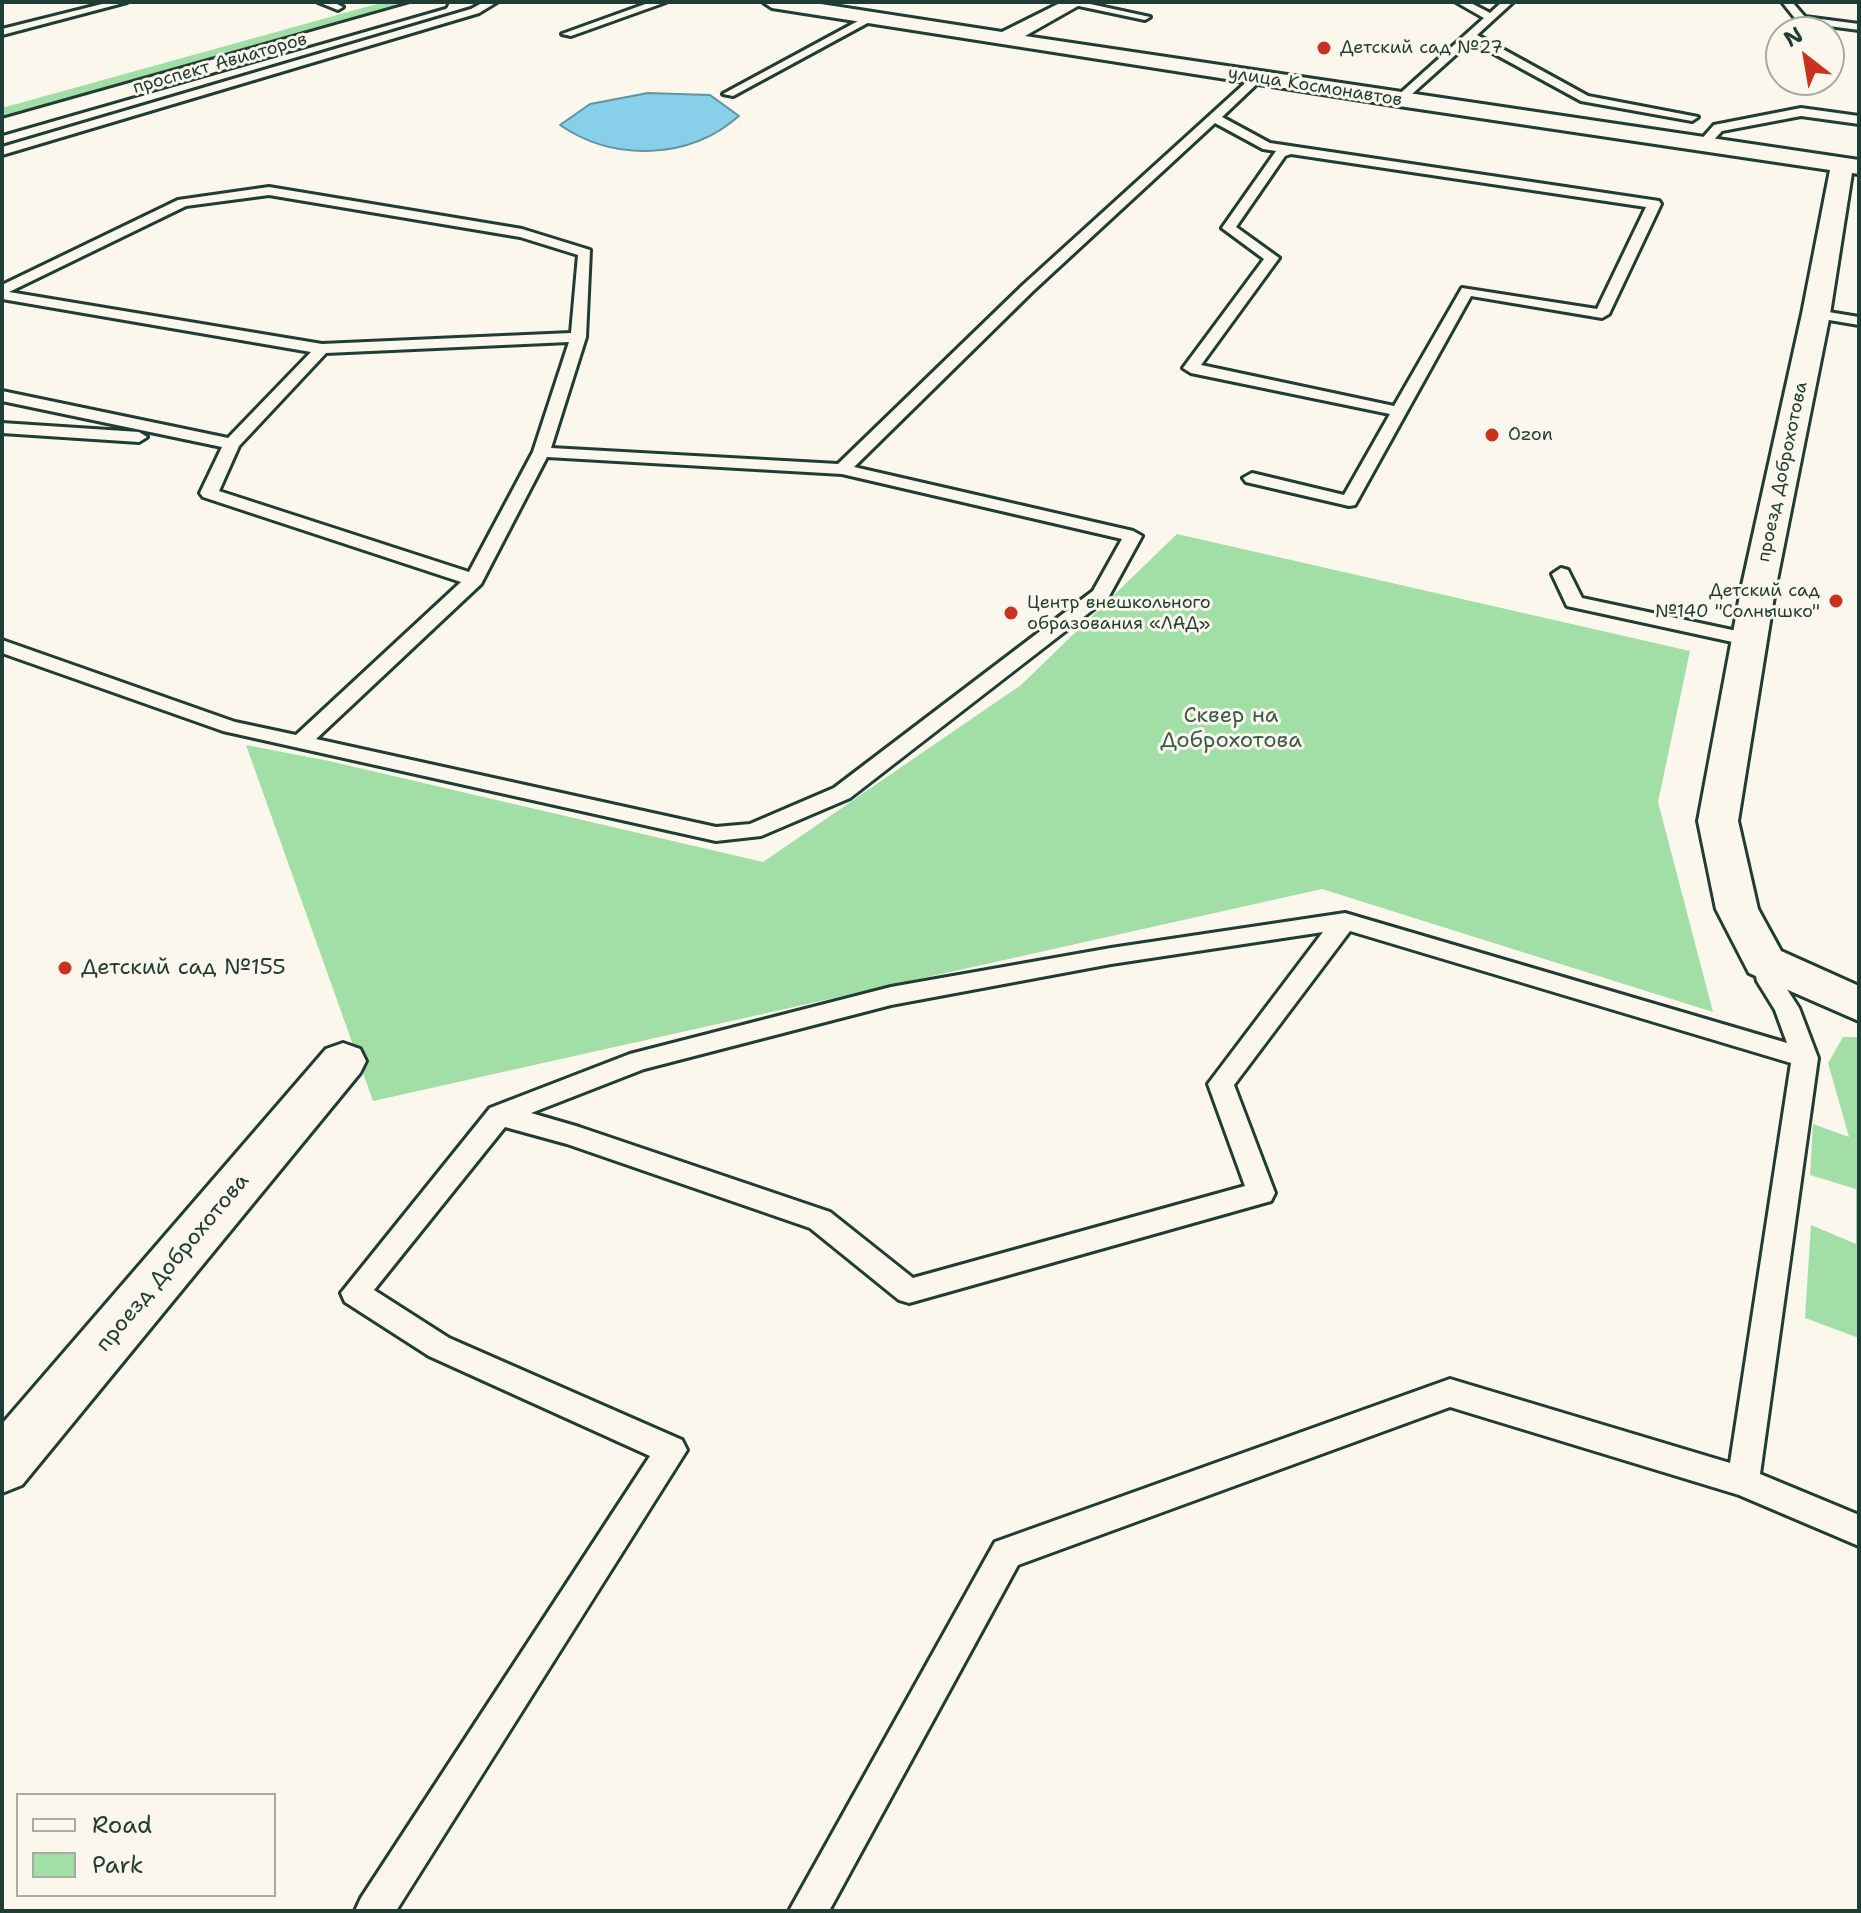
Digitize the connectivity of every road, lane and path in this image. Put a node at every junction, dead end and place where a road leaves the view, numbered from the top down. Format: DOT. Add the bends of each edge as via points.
graph roads {
  1 [pos="122,2"];
  2 [pos="438,2"];
  3 [pos="492,2"];
  4 [pos="661,2"];
  5 [pos="772,2"];
  6 [pos="1461,2"];
  7 [pos="1508,2"];
  8 [pos="1787,2"];
  9 [pos="1071,3"];
  10 [pos="871,17"];
  11 [pos="1145,17"];
  12 [pos="1491,18"];
  13 [pos="1859,27"];
  14 [pos="2,32"];
  15 [pos="567,34"];
  16 [pos="1471,36"];
  17 [pos="1006,38"];
  18 [pos="1257,78"];
  19 [pos="729,94"];
  20 [pos="1399,100"];
  21 [pos="1214,117"];
  22 [pos="1692,117"];
  23 [pos="1859,120"];
  24 [pos="2,126"];
  25 [pos="1704,143"];
  26 [pos="1290,150"];
  27 [pos="2,151"];
  28 [pos="1850,166"];
  29 [pos="2,292"];
  30 [pos="1816,314"];
  31 [pos="1859,321"];
  32 [pos="578,337"];
  33 [pos="322,349"];
  34 [pos="2,396"];
  35 [pos="1401,412"];
  36 [pos="2,428"];
  37 [pos="232,444"];
  38 [pos="541,452"];
  39 [pos="842,469"];
  40 [pos="1252,478"];
  41 [pos="1561,574"];
  42 [pos="474,580"];
  43 [pos="1751,640"];
  44 [pos="2,646"];
  45 [pos="302,741"];
  46 [pos="1345,921"];
  47 [pos="1765,962"];
  48 [pos="1859,1005"];
  49 [pos="1805,1058"];
  50 [pos="343,1061"];
  51 [pos="499,1115"];
  52 [pos="2,1466"];
  53 [pos="1743,1482"];
  54 [pos="1859,1531"];
  55 [pos="374,1911"];
  56 [pos="808,1911"];
  1 -- 14 [label="lane"];
  2 -- 24 [label="street, проспект Авиаторов"];
  3 -- 27 [label="lane"];
  4 -- 15 [label="lane"];
  5 -- 10 [label="street, улица Космонавтов"];
  6 -- 12 [label="lane"];
  7 -- 12 [label="lane"];
  8 -- 13 [label="lane" via="1802,20"];
  9 -- 11 [label="lane"];
  9 -- 17 [label="street"];
  10 -- 17 [label="street, улица Космонавтов"];
  10 -- 19 [label="lane"];
  12 -- 16 [label="lane"];
  16 -- 20 [label="lane"];
  16 -- 22 [label="lane" via="1585,99"];
  17 -- 18 [label="street, улица Космонавтов"];
  18 -- 20 [label="street, улица Космонавтов"];
  18 -- 21 [label="lane"];
  20 -- 25 [label="street, улица Космонавтов"];
  21 -- 26 [label="lane" via="1267,146"];
  21 -- 39 [label="lane"];
  23 -- 25 [label="lane" via="1801,112 1718,128"];
  25 -- 28 [label="street, улица Космонавтов"];
  26 -- 35 [label="lane" via="1281,153 1229,228 1272,258 1191,368"];
  26 -- 35 [label="lane" via="1654,204 1602,314 1467,291"];
  28 -- 30 [label="street, проезд Доброхотова"];
  29 -- 32 [label="lane" via="183,203 269,191 522,233 585,253"];
  29 -- 33 [label="lane"];
  30 -- 31 [label="lane"];
  30 -- 43 [label="street, проезд Доброхотова"];
  32 -- 33 [label="lane"];
  32 -- 38 [label="lane"];
  33 -- 37 [label="lane"];
  34 -- 37 [label="lane"];
  35 -- 40 [label="lane" via="1349,501"];
  36 -- 37 [label="lane"];
  37 -- 42 [label="lane" via="209,493"];
  38 -- 39 [label="lane"];
  38 -- 42 [label="lane"];
  39 -- 45 [label="lane" via="1133,536 1101,594 842,793 753,831 716,834"];
  41 -- 43 [label="lane" via="1574,602"];
  42 -- 45 [label="lane"];
  43 -- 47 [label="street, проезд Доброхотова" via="1718,821 1737,909"];
  44 -- 45 [label="lane" via="230,727"];
  46 -- 49 [label="lane"];
  46 -- 51 [label="lane" via="891,996 639,1061"];
  46 -- 51 [label="lane" via="1221,1084 1261,1193 909,1291 820,1220 570,1134"];
  47 -- 48 [label="street"];
  47 -- 49 [label="lane"];
  49 -- 53 [label="lane"];
  50 -- 52 [label="street, проезд Доброхотова"];
  51 -- 55 [label="lane" via="355,1293 439,1347 671,1450"];
  53 -- 54 [label="lane"];
  53 -- 56 [label="lane" via="1450,1393 1007,1553"];
}
